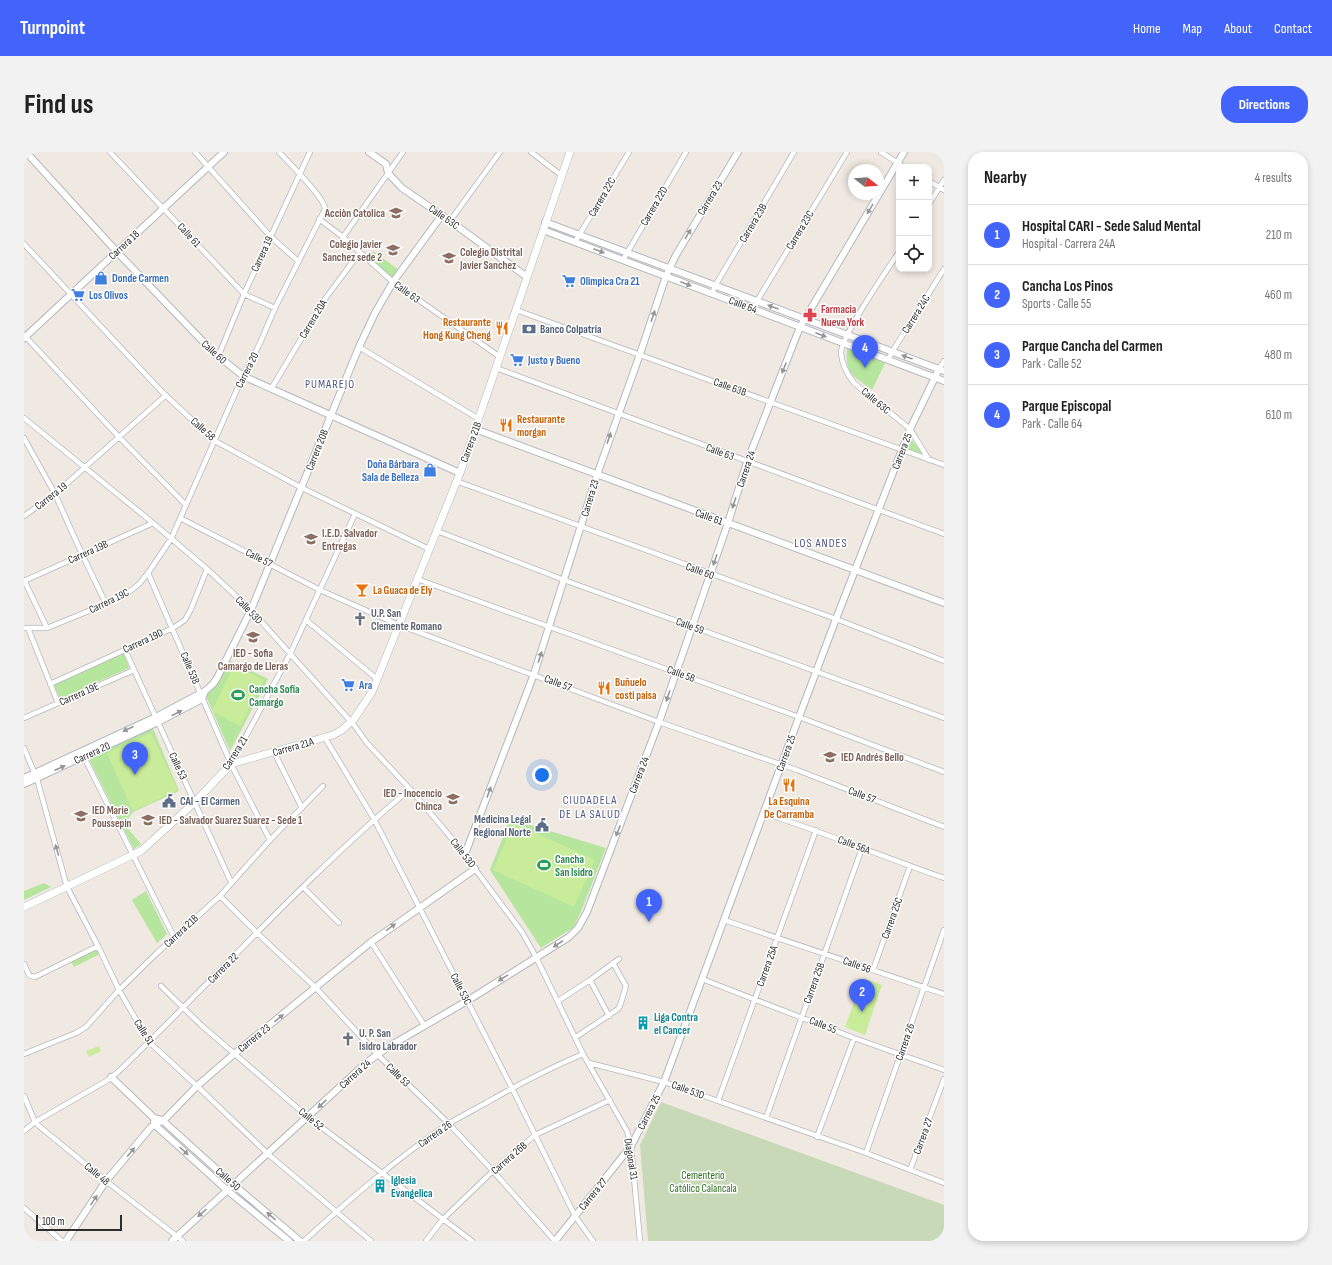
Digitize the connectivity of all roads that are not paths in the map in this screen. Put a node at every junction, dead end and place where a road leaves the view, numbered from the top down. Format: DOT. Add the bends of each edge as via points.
graph roads {
  1 [pos="26,152"];
  2 [pos="110,152"];
  3 [pos="195,152"];
  4 [pos="224,152"];
  5 [pos="280,152"];
  6 [pos="310,152"];
  7 [pos="370,152"];
  8 [pos="403,152"];
  9 [pos="500,152"];
  10 [pos="531,152"];
  11 [pos="570,152"];
  12 [pos="629,152"];
  13 [pos="686,152"];
  14 [pos="738,152"];
  15 [pos="794,152"];
  16 [pos="847,152"];
  17 [pos="881,152"];
  18 [pos="904,152"];
  19 [pos="897,163"];
  20 [pos="208,166"];
  21 [pos="388,172"];
  22 [pos="300,174"];
  23 [pos="561,175"];
  24 [pos="944,180"];
  25 [pos="932,184"];
  26 [pos="942,189"];
  27 [pos="932,201"];
  28 [pos="164,208"];
  29 [pos="442,215"];
  30 [pos="319,219"];
  31 [pos="450,221"];
  32 [pos="545,222"];
  33 [pos="543,230"];
  34 [pos="580,235"];
  35 [pos="270,237"];
  36 [pos="343,237"];
  37 [pos="575,242"];
  38 [pos="24,244"];
  39 [pos="117,252"];
  40 [pos="360,252"];
  41 [pos="627,253"];
  42 [pos="896,257"];
  43 [pos="623,260"];
  44 [pos="298,261"];
  45 [pos="670,269"];
  46 [pos="944,269"];
  47 [pos="666,276"];
  48 [pos="527,277"];
  49 [pos="393,282"];
  50 [pos="715,286"];
  51 [pos="71,294"];
  52 [pos="244,294"];
  53 [pos="712,294"];
  54 [pos="757,301"];
  55 [pos="275,308"];
  56 [pos="754,309"];
  57 [pos="516,310"];
  58 [pos="804,319"];
  59 [pos="800,327"];
  60 [pos="847,335"];
  61 [pos="25,337"];
  62 [pos="844,343"];
  63 [pos="359,347"];
  64 [pos="892,352"];
  65 [pos="640,354"];
  66 [pos="218,357"];
  67 [pos="500,357"];
  68 [pos="888,360"];
  69 [pos="944,361"];
  70 [pos="496,368"];
  71 [pos="942,370"];
  72 [pos="243,376"];
  73 [pos="935,378"];
  74 [pos="944,381"];
  75 [pos="271,389"];
  76 [pos="166,395"];
  77 [pos="770,402"];
  78 [pos="331,414"];
  79 [pos="618,414"];
  80 [pos="24,418"];
  81 [pos="479,419"];
  82 [pos="910,429"];
  83 [pos="475,430"];
  84 [pos="118,437"];
  85 [pos="24,438"];
  86 [pos="215,440"];
  87 [pos="902,450"];
  88 [pos="929,460"];
  89 [pos="747,462"];
  90 [pos="944,465"];
  91 [pos="86,468"];
  92 [pos="460,472"];
  93 [pos="597,475"];
  94 [pos="456,482"];
  95 [pos="302,488"];
  96 [pos="55,494"];
  97 [pos="186,505"];
  98 [pos="880,510"];
  99 [pos="355,514"];
  100 [pos="24,516"];
  101 [pos="180,518"];
  102 [pos="153,523"];
  103 [pos="728,524"];
  104 [pos="581,527"];
  105 [pos="437,531"];
  106 [pos="944,534"];
  107 [pos="171,539"];
  108 [pos="429,549"];
  109 [pos="82,554"];
  110 [pos="270,564"];
  111 [pos="207,570"];
  112 [pos="856,571"];
  113 [pos="148,573"];
  114 [pos="710,574"];
  115 [pos="417,579"];
  116 [pos="564,580"];
  117 [pos="24,581"];
  118 [pos="320,590"];
  119 [pos="944,603"];
  120 [pos="106,604"];
  121 [pos="251,610"];
  122 [pos="306,620"];
  123 [pos="836,620"];
  124 [pos="399,625"];
  125 [pos="691,626"];
  126 [pos="549,627"];
  127 [pos="26,628"];
  128 [pos="47,628"];
  129 [pos="173,628"];
  130 [pos="125,650"];
  131 [pos="290,654"];
  132 [pos="944,661"];
  133 [pos="134,670"];
  134 [pos="816,672"];
  135 [pos="676,673"];
  136 [pos="534,674"];
  137 [pos="377,679"];
  138 [pos="50,684"];
  139 [pos="203,692"];
  140 [pos="202,699"];
  141 [pos="58,703"];
  142 [pos="799,717"];
  143 [pos="24,718"];
  144 [pos="944,718"];
  145 [pos="157,720"];
  146 [pos="351,722"];
  147 [pos="659,722"];
  148 [pos="325,738"];
  149 [pos="24,748"];
  150 [pos="274,752"];
  151 [pos="84,757"];
  152 [pos="231,764"];
  153 [pos="781,765"];
  154 [pos="944,772"];
  155 [pos="36,776"];
  156 [pos="24,778"];
  157 [pos="24,784"];
  158 [pos="323,786"];
  159 [pos="410,789"];
  160 [pos="195,802"];
  161 [pos="302,808"];
  162 [pos="764,813"];
  163 [pos="374,819"];
  164 [pos="944,827"];
  165 [pos="816,830"];
  166 [pos="270,840"];
  167 [pos="862,848"];
  168 [pos="465,854"];
  169 [pos="134,856"];
  170 [pos="910,866"];
  171 [pos="475,868"];
  172 [pos="944,878"];
  173 [pos="231,882"];
  174 [pos="67,887"];
  175 [pos="303,887"];
  176 [pos="220,896"];
  177 [pos="24,907"];
  178 [pos="419,908"];
  179 [pos="724,920"];
  180 [pos="339,923"];
  181 [pos="944,930"];
  182 [pos="257,933"];
  183 [pos="174,937"];
  184 [pos="777,938"];
  185 [pos="371,942"];
  186 [pos="98,946"];
  187 [pos="825,954"];
  188 [pos="536,957"];
  189 [pos="619,959"];
  190 [pos="613,963"];
  191 [pos="24,964"];
  192 [pos="873,970"];
  193 [pos="702,979"];
  194 [pos="590,980"];
  195 [pos="161,986"];
  196 [pos="924,987"];
  197 [pos="316,988"];
  198 [pos="119,990"];
  199 [pos="944,994"];
  200 [pos="755,999"];
  201 [pos="467,1001"];
  202 [pos="558,1001"];
  203 [pos="183,1008"];
  204 [pos="609,1016"];
  205 [pos="802,1017"];
  206 [pos="424,1025"];
  207 [pos="576,1037"];
  208 [pos="854,1038"];
  209 [pos="149,1042"];
  210 [pos="24,1054"];
  211 [pos="234,1054"];
  212 [pos="378,1054"];
  213 [pos="583,1054"];
  214 [pos="900,1054"];
  215 [pos="589,1063"];
  216 [pos="944,1070"];
  217 [pos="111,1078"];
  218 [pos="944,1079"];
  219 [pos="664,1082"];
  220 [pos="197,1086"];
  221 [pos="512,1088"];
  222 [pos="24,1096"];
  223 [pos="610,1100"];
  224 [pos="718,1101"];
  225 [pos="308,1117"];
  226 [pos="766,1118"];
  227 [pos="162,1120"];
  228 [pos="35,1122"];
  229 [pos="154,1122"];
  230 [pos="449,1124"];
  231 [pos="24,1132"];
  232 [pos="536,1136"];
  233 [pos="817,1137"];
  234 [pos="631,1146"];
  235 [pos="866,1153"];
  236 [pos="268,1154"];
  237 [pos="910,1170"];
  238 [pos="493,1171"];
  239 [pos="382,1173"];
  240 [pos="106,1181"];
  241 [pos="944,1183"];
  242 [pos="234,1185"];
  243 [pos="228,1191"];
  244 [pos="24,1208"];
  245 [pos="336,1212"];
  246 [pos="575,1216"];
  247 [pos="443,1219"];
  248 [pos="177,1236"];
  249 [pos="62,1241"];
  250 [pos="66,1241"];
  251 [pos="172,1241"];
  252 [pos="183,1241"];
  253 [pos="289,1241"];
  254 [pos="300,1241"];
  255 [pos="304,1241"];
  256 [pos="371,1241"];
  257 [pos="426,1241"];
  258 [pos="472,1241"];
  259 [pos="555,1241"];
  260 [pos="593,1241"];
  261 [pos="640,1241"];
  1 -- 39 [label="street, Calle 60"];
  2 -- 28 [label="street, Calle 61"];
  3 -- 20 [label="street"];
  4 -- 20 [label="street, Carrera 18"];
  5 -- 22 [label="street"];
  6 -- 22 [label="street, Carrera 19"];
  7 -- 21 [label="street, Calle 63C" via="386,164"];
  8 -- 21 [label="street"];
  9 -- 31 [label="street"];
  10 -- 23 [label="street"];
  11 -- 23 [label="main road, Carrera 21B"];
  12 -- 34 [label="street, Carrera 22C"];
  13 -- 41 [label="street, Carrera 22D"];
  45 -- 14 [label="street, Carrera 23, one-way"];
  15 -- 50 [label="street, Carrera 23B"];
  16 -- 54 [label="street, Carrera 23C"];
  17 -- 19 [label="street"];
  18 -- 19 [label="street, Carrera 24"];
  19 -- 58 [label="street, Carrera 24, one-way"];
  20 -- 28 [label="street, Carrera 18"];
  20 -- 35 [label="street"];
  21 -- 29 [label="street, Calle 63C" via="402,188"];
  21 -- 36 [label="street"];
  22 -- 30 [label="street, Carrera 20" via="323,202 325,209"];
  22 -- 35 [label="street, Carrera 19"];
  23 -- 32 [label="main road, Carrera 21B"];
  24 -- 26 [label="street"];
  25 -- 26 [label="street"];
  26 -- 27 [label="street"];
  28 -- 39 [label="street, Carrera 18"];
  28 -- 52 [label="street, Calle 61"];
  29 -- 31 [label="street, Calle 63C"];
  29 -- 49 [label="street, Carrera 20B"];
  30 -- 36 [label="street, Calle 63"];
  30 -- 44 [label="street, Carrera 20"];
  31 -- 48 [label="street, Calle 63C"];
  32 -- 33 [label="main road, Carrera 21B"];
  32 -- 34 [label="street, Calle 64"];
  33 -- 37 [label="street, Calle 64"];
  33 -- 48 [label="main road, Carrera 21B"];
  34 -- 37 [label="street, Carrera 22C"];
  34 -- 41 [label="street, Calle 64"];
  35 -- 44 [label="street"];
  35 -- 52 [label="street, Carrera 19"];
  36 -- 40 [label="street, Calle 63"];
  37 -- 43 [label="street, Calle 64, one-way"];
  38 -- 51 [label="street, Calle 58"];
  39 -- 51 [label="street, Carrera 18"];
  39 -- 66 [label="street, Calle 60"];
  40 -- 49 [label="street, Calle 63"];
  40 -- 75 [label="street, Carrera 20A" via="324,299"];
  41 -- 43 [label="street, Carrera 22D"];
  41 -- 45 [label="street, Calle 64"];
  42 -- 60 [label="street, Calle 63C"];
  43 -- 47 [label="street, Calle 64"];
  44 -- 55 [label="street, Carrera 20"];
  45 -- 47 [label="street, Carrera 23"];
  45 -- 50 [label="street, Calle 64"];
  46 -- 64 [label="street, Carrera 24C"];
  47 -- 53 [label="street, Calle 64, one-way"];
  65 -- 47 [label="street, Carrera 23, one-way"];
  48 -- 57 [label="main road, Carrera 21B"];
  49 -- 63 [label="street, Carrera 20B"];
  49 -- 67 [label="street, Calle 63"];
  50 -- 53 [label="street, Carrera 23B"];
  50 -- 54 [label="street, Calle 64"];
  51 -- 61 [label="street, Carrera 18"];
  51 -- 76 [label="street, Calle 58"];
  52 -- 55 [label="street, Calle 61"];
  52 -- 66 [label="street, Carrera 19"];
  53 -- 56 [label="street, Calle 64"];
  54 -- 56 [label="street, Carrera 23C"];
  58 -- 54 [label="street, Calle 64, one-way"];
  55 -- 72 [label="street, Carrera 20"];
  56 -- 59 [label="street, Calle 64"];
  57 -- 65 [label="street, Calle 63B"];
  57 -- 67 [label="main road, Carrera 21B"];
  58 -- 59 [label="street, Carrera 24"];
  58 -- 60 [label="street, Calle 64"];
  59 -- 62 [label="street, Calle 64, one-way"];
  59 -- 77 [label="street, Carrera 24, one-way"];
  60 -- 62 [label="street, Calle 63C"];
  60 -- 64 [label="street, Calle 64"];
  61 -- 84 [label="street"];
  62 -- 68 [label="street, Calle 64"];
  62 -- 82 [label="street, Calle 63C" via="841,352 847,375"];
  63 -- 78 [label="street, Carrera 20B"];
  63 -- 81 [label="street"];
  64 -- 68 [label="street, Carrera 24C"];
  71 -- 64 [label="street, Calle 64, one-way"];
  65 -- 77 [label="street, Calle 63B"];
  65 -- 79 [label="street, Carrera 23"];
  66 -- 72 [label="street, Calle 60"];
  67 -- 70 [label="main road, Carrera 21B"];
  68 -- 73 [label="street, Calle 64"];
  69 -- 71 [label="street, Carrera 25"];
  70 -- 79 [label="street, Calle 63"];
  70 -- 81 [label="main road, Carrera 21B"];
  71 -- 73 [label="street, Carrera 25"];
  72 -- 75 [label="street, Calle 60"];
  72 -- 86 [label="street, Carrera 20"];
  73 -- 74 [label="street, Calle 64"];
  73 -- 82 [label="street, Carrera 25"];
  75 -- 78 [label="street, Calle 60"];
  76 -- 84 [label="street, Carrera 19"];
  76 -- 86 [label="street, Calle 58"];
  77 -- 87 [label="street, Calle 63B"];
  77 -- 89 [label="street, Carrera 24"];
  78 -- 92 [label="street, Calle 60"];
  78 -- 95 [label="street, Carrera 20B"];
  79 -- 89 [label="street, Calle 63"];
  93 -- 79 [label="street, Carrera 23, one-way"];
  80 -- 91 [label="street, Calle 53D"];
  81 -- 83 [label="main road, Carrera 21B"];
  82 -- 87 [label="street, Carrera 25"];
  82 -- 88 [label="street, Calle 63C"];
  83 -- 92 [label="main road, Carrera 21B"];
  83 -- 93 [label="street, Calle 61"];
  84 -- 91 [label="street, Carrera 19"];
  84 -- 97 [label="street"];
  85 -- 96 [label="street"];
  86 -- 95 [label="street, Calle 58"];
  86 -- 97 [label="street, Carrera 20"];
  87 -- 88 [label="street, Calle 63B"];
  87 -- 98 [label="street, Carrera 25"];
  88 -- 90 [label="street, Calle 63B"];
  89 -- 98 [label="street, Calle 63"];
  89 -- 103 [label="street, Carrera 24, one-way"];
  91 -- 96 [label="street, Carrera 19"];
  91 -- 102 [label="street, Calle 53D"];
  92 -- 94 [label="main road, Carrera 21B"];
  93 -- 103 [label="street, Calle 61"];
  93 -- 104 [label="street, Carrera 23"];
  94 -- 104 [label="street, Calle 60"];
  94 -- 105 [label="main road, Carrera 21B"];
  95 -- 99 [label="street, Calle 58"];
  95 -- 110 [label="street, Carrera 20B"];
  96 -- 100 [label="street, Carrera 19"];
  96 -- 109 [label="street"];
  97 -- 101 [label="street, Carrera 20"];
  98 -- 106 [label="street, Calle 63"];
  98 -- 112 [label="street, Carrera 25"];
  99 -- 108 [label="street, Calle 58"];
  99 -- 118 [label="street, Carrera 21"];
  101 -- 107 [label="street, Carrera 20"];
  101 -- 110 [label="street, Calle 57"];
  102 -- 107 [label="street, Calle 53D"];
  102 -- 109 [label="street, Carrera 19B"];
  103 -- 112 [label="street, Calle 61"];
  103 -- 114 [label="street, Carrera 24, one-way"];
  104 -- 114 [label="street, Calle 60"];
  104 -- 116 [label="street, Carrera 23"];
  105 -- 108 [label="main road, Carrera 21B"];
  105 -- 116 [label="street, Calle 59"];
  107 -- 111 [label="street, Calle 53D"];
  107 -- 113 [label="street, Carrera 19C"];
  108 -- 115 [label="main road, Carrera 21B"];
  109 -- 117 [label="street, Carrera 19B"];
  109 -- 120 [label="street"];
  110 -- 118 [label="street, Calle 57"];
  110 -- 121 [label="street, Carrera 20B"];
  111 -- 121 [label="street, Calle 53D"];
  111 -- 129 [label="street, Carrera 19D" via="185,620"];
  112 -- 119 [label="street, Calle 61"];
  112 -- 123 [label="street, Carrera 25"];
  113 -- 120 [label="street, Carrera 19C" via="129,592"];
  113 -- 129 [label="street, Calle 53B"];
  114 -- 123 [label="street, Calle 60"];
  114 -- 125 [label="street, Carrera 24"];
  115 -- 124 [label="main road, Carrera 21B"];
  115 -- 126 [label="street, Calle 58"];
  116 -- 125 [label="street, Calle 59"];
  116 -- 126 [label="street, Carrera 23"];
  117 -- 128 [label="street"];
  118 -- 122 [label="street, Carrera 21"];
  118 -- 124 [label="street, Calle 57"];
  120 -- 128 [label="street, Carrera 19C"];
  121 -- 131 [label="street, Calle 53D"];
  121 -- 139 [label="street, Carrera 20B" via="217,678"];
  122 -- 131 [label="street, Carrera 21"];
  122 -- 137 [label="street"];
  123 -- 132 [label="street, Calle 60"];
  123 -- 134 [label="street, Carrera 25"];
  124 -- 136 [label="street, Calle 57"];
  124 -- 137 [label="main road, Carrera 21B"];
  125 -- 134 [label="street, Calle 59"];
  125 -- 135 [label="street, Carrera 24"];
  126 -- 135 [label="street, Calle 58"];
  136 -- 126 [label="street, Carrera 23, one-way"];
  127 -- 128 [label="street, Carrera 19C"];
  127 -- 138 [label="street"];
  129 -- 130 [label="street, Carrera 19D"];
  129 -- 139 [label="street, Calle 53B"];
  130 -- 133 [label="street, Calle 53"];
  130 -- 138 [label="street, Carrera 19D"];
  131 -- 146 [label="street, Calle 53D"];
  131 -- 152 [label="street, Carrera 21"];
  133 -- 141 [label="street, Carrera 19E"];
  133 -- 145 [label="street, Calle 53"];
  134 -- 142 [label="street, Carrera 25"];
  134 -- 144 [label="street, Calle 59"];
  135 -- 142 [label="street, Calle 58"];
  135 -- 147 [label="street, Carrera 24, one-way"];
  136 -- 147 [label="street, Calle 57"];
  168 -- 136 [label="street, Carrera 23, one-way"];
  137 -- 146 [label="main road, Carrera 21B" via="365,704"];
  138 -- 141 [label="street"];
  139 -- 140 [label="street, Carrera 20B"];
  139 -- 145 [label="street, Carrera 20"];
  145 -- 140 [label="street, Carrera 20, one-way"];
  140 -- 152 [label="street"];
  141 -- 143 [label="street, Carrera 19E"];
  142 -- 153 [label="street, Carrera 25"];
  142 -- 154 [label="street, Calle 58"];
  145 -- 151 [label="street, Carrera 20"];
  145 -- 155 [label="street, Carrera 20, one-way"];
  145 -- 160 [label="street, Calle 53"];
  146 -- 148 [label="main road, Carrera 21A" via="342,730"];
  146 -- 159 [label="street, Calle 53D"];
  147 -- 153 [label="street, Calle 57"];
  147 -- 188 [label="street, Carrera 24, one-way" via="587,912 578,928 569,937"];
  148 -- 150 [label="main road, Carrera 21A"];
  148 -- 163 [label="street, Calle 53C"];
  149 -- 155 [label="street, Calle 51"];
  150 -- 152 [label="main road, Carrera 21A"];
  150 -- 161 [label="street"];
  155 -- 151 [label="street, Carrera 20, one-way"];
  151 -- 169 [label="street"];
  152 -- 160 [label="main road, Carrera 21"];
  152 -- 166 [label="street"];
  153 -- 162 [label="street, Carrera 25"];
  153 -- 164 [label="street, Calle 57"];
  155 -- 156 [label="street, Carrera 20"];
  155 -- 157 [label="street, Carrera 20"];
  174 -- 155 [label="street, Calle 51, one-way"];
  158 -- 161 [label="street, Carrera 21B"];
  159 -- 163 [label="street, Carrera 22"];
  159 -- 168 [label="street, Calle 53D"];
  160 -- 169 [label="main road, Carrera 21"];
  160 -- 173 [label="street, Calle 53"];
  161 -- 166 [label="street, Carrera 21B"];
  162 -- 165 [label="street, Calle 56A"];
  162 -- 179 [label="street, Carrera 25"];
  163 -- 175 [label="street, Carrera 22"];
  163 -- 178 [label="street, Calle 53C"];
  165 -- 167 [label="street, Calle 56A"];
  165 -- 184 [label="street, Carrera 25A"];
  166 -- 173 [label="street, Carrera 21B"];
  167 -- 170 [label="street, Calle 56A"];
  167 -- 187 [label="street, Carrera 25B"];
  168 -- 171 [label="street, Calle 53D"];
  169 -- 174 [label="main road, Carrera 21"];
  169 -- 183 [label="street"];
  170 -- 172 [label="street, Calle 56A"];
  170 -- 192 [label="street, Carrera 25C"];
  171 -- 178 [label="street, Carrera 23"];
  171 -- 188 [label="street, Calle 53D" via="522,932"];
  173 -- 176 [label="street, Carrera 21B"];
  174 -- 177 [label="main road, Carrera 21"];
  174 -- 186 [label="street, Calle 51"];
  175 -- 180 [label="street"];
  175 -- 182 [label="street, Carrera 22"];
  176 -- 182 [label="street, Calle 53"];
  176 -- 183 [label="street, Carrera 21B"];
  185 -- 178 [label="street, Carrera 23, one-way"];
  178 -- 201 [label="street, Calle 53C"];
  179 -- 184 [label="street, Calle 56"];
  179 -- 193 [label="street, Carrera 25"];
  181 -- 196 [label="street, Carrera 26"];
  182 -- 197 [label="street, Calle 53"];
  182 -- 203 [label="street, Carrera 22"];
  183 -- 198 [label="street, Carrera 21B"];
  184 -- 187 [label="street, Calle 56"];
  184 -- 200 [label="street, Carrera 25A"];
  185 -- 197 [label="street, Carrera 23"];
  185 -- 206 [label="street"];
  186 -- 191 [label="street" via="35,977 30,975"];
  186 -- 198 [label="street, Calle 51"];
  187 -- 192 [label="street, Calle 56"];
  187 -- 205 [label="street, Carrera 25B"];
  188 -- 201 [label="street, Carrera 24, one-way"];
  188 -- 202 [label="street, Calle 53D"];
  189 -- 190 [label="street"];
  190 -- 194 [label="street"];
  190 -- 204 [label="street" via="625,988 620,1006"];
  192 -- 196 [label="street, Calle 56"];
  193 -- 200 [label="street, Calle 55"];
  193 -- 219 [label="street, Carrera 25"];
  194 -- 202 [label="street"];
  194 -- 204 [label="street"];
  195 -- 203 [label="street, Calle 52"];
  196 -- 199 [label="street, Calle 56"];
  196 -- 214 [label="street, Carrera 26"];
  211 -- 197 [label="street, Carrera 23, one-way"];
  197 -- 212 [label="street, Calle 53"];
  198 -- 209 [label="street, Calle 51"];
  198 -- 210 [label="street, Carrera 21B" via="86,1027"];
  200 -- 205 [label="street, Calle 55"];
  200 -- 224 [label="street, Carrera 25A"];
  201 -- 206 [label="street, Carrera 24"];
  201 -- 221 [label="street, Calle 53C"];
  202 -- 207 [label="street, Calle 53D"];
  203 -- 209 [label="street, Carrera 22"];
  203 -- 211 [label="street, Calle 52"];
  204 -- 207 [label="street"];
  205 -- 208 [label="street, Calle 55"];
  205 -- 226 [label="street, Carrera 25B"];
  206 -- 212 [label="street, Carrera 24"];
  207 -- 213 [label="street, Calle 53D"];
  208 -- 214 [label="street, Calle 55"];
  208 -- 233 [label="street"];
  209 -- 217 [label="street, Carrera 22"];
  209 -- 220 [label="street, Calle 51"];
  211 -- 220 [label="street, Carrera 23"];
  211 -- 225 [label="street, Calle 52"];
  212 -- 225 [label="street, Carrera 24, one-way"];
  212 -- 230 [label="street, Calle 53"];
  213 -- 215 [label="street, Calle 53D"];
  213 -- 221 [label="street, Carrera 26"];
  214 -- 216 [label="street, Calle 55"];
  214 -- 235 [label="street, Carrera 26"];
  215 -- 219 [label="street, Calle 53D"];
  215 -- 223 [label="street, Diagonal 31"];
  217 -- 228 [label="street, Carrera 22"];
  217 -- 229 [label="street, Calle 50"];
  218 -- 237 [label="street, Carrera 27"];
  219 -- 224 [label="street, Calle 53D"];
  219 -- 234 [label="street, Carrera 25"];
  220 -- 227 [label="street, Carrera 23"];
  220 -- 236 [label="street, Calle 51"];
  221 -- 230 [label="street, Carrera 26"];
  221 -- 232 [label="street, Calle 53C"];
  222 -- 228 [label="street, Calle 48"];
  223 -- 232 [label="street, Carrera 26B"];
  223 -- 234 [label="street, Diagonal 31" via="627,1131"];
  224 -- 226 [label="street, Calle 53D"];
  225 -- 236 [label="street, Carrera 24"];
  225 -- 239 [label="street, Calle 52"];
  226 -- 233 [label="street, Calle 53D"];
  227 -- 229 [label="street, Calle 50"];
  227 -- 242 [label="street, Calle 50"];
  228 -- 231 [label="street, Carrera 22"];
  228 -- 240 [label="street, Calle 48"];
  240 -- 229 [label="street, one-way"];
  229 -- 243 [label="street, Calle 50, one-way"];
  230 -- 238 [label="street, Calle 53"];
  230 -- 239 [label="street, Carrera 26"];
  232 -- 238 [label="street, Carrera 26B"];
  232 -- 246 [label="street, Calle 53C"];
  233 -- 235 [label="street, Calle 53D"];
  234 -- 246 [label="street, Carrera 27"];
  234 -- 261 [label="street, Diagonal 31"];
  235 -- 237 [label="street, Calle 53D"];
  236 -- 242 [label="street, Carrera 24"];
  236 -- 245 [label="street, Calle 51"];
  237 -- 241 [label="street, Calle 53D"];
  238 -- 247 [label="street, Carrera 26B"];
  238 -- 259 [label="street, Calle 53"];
  239 -- 245 [label="street, Carrera 26"];
  239 -- 247 [label="street, Calle 52"];
  240 -- 248 [label="street, Calle 48"];
  250 -- 240 [label="street, one-way"];
  242 -- 243 [label="street, Carrera 24"];
  254 -- 242 [label="street, Calle 50, one-way"];
  243 -- 248 [label="street, Carrera 24, one-way"];
  243 -- 253 [label="street, Calle 50"];
  244 -- 249 [label="street"];
  245 -- 255 [label="street, Carrera 26"];
  245 -- 256 [label="street, Calle 51"];
  246 -- 259 [label="street, Carrera 27"];
  246 -- 260 [label="street, Calle 53C"];
  247 -- 257 [label="street, Carrera 26B"];
  247 -- 258 [label="street, Calle 52"];
  248 -- 251 [label="street, Carrera 24"];
  248 -- 252 [label="street, Calle 48"];
}
